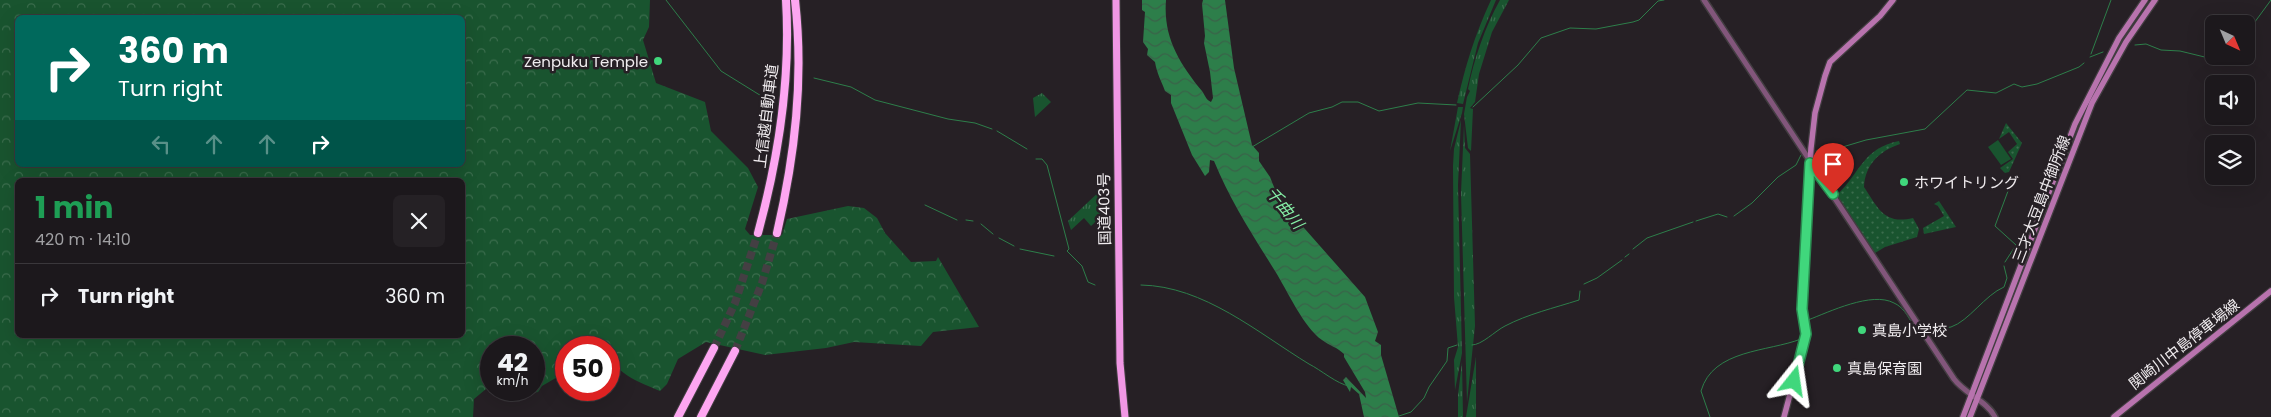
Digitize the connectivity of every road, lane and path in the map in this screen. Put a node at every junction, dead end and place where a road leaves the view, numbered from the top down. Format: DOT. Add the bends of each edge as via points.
graph roads {
  1 [pos="786,0"];
  2 [pos="795,0"];
  3 [pos="1116,0"];
  4 [pos="1704,0"];
  5 [pos="1893,0"];
  6 [pos="2145,0"];
  7 [pos="2155,0"];
  8 [pos="1810,163"];
  9 [pos="758,233"];
  10 [pos="777,233"];
  11 [pos="2271,291"];
  12 [pos="714,348"];
  13 [pos="735,351"];
  14 [pos="1973,398"];
  15 [pos="678,417"];
  16 [pos="701,417"];
  17 [pos="1125,417"];
  18 [pos="1784,417"];
  19 [pos="1963,417"];
  20 [pos="1970,417"];
  21 [pos="1995,417"];
  22 [pos="2114,417"];
  1 -- 9 [label="highway, 上信越自動車道" via="783,117"];
  2 -- 10 [label="highway, 上信越自動車道" via="799,48 798,108 791,170"];
  3 -- 17 [label="highway, 国道403号" via="1120,363"];
  4 -- 8 [label="street"];
  5 -- 8 [label="main road" via="1830,62 1815,113"];
  6 -- 14 [label="main road, 三才大豆島中御所線" via="2119,38 2075,124"];
  7 -- 14 [label="main road, 三才大豆島中御所線" via="2116,58 2092,103"];
  8 -- 14 [label="street" via="1954,379"];
  8 -- 18 [label="main road" via="1802,309 1806,334"];
  11 -- 22 [label="main road, 関崎川中島停車場線"];
  12 -- 15 [label="highway"];
  13 -- 16 [label="highway"];
  14 -- 19 [label="main road, 三才大豆島中御所線"];
  14 -- 20 [label="main road, 三才大豆島中御所線"];
  14 -- 21 [label="street" via="1991,410"];
}
